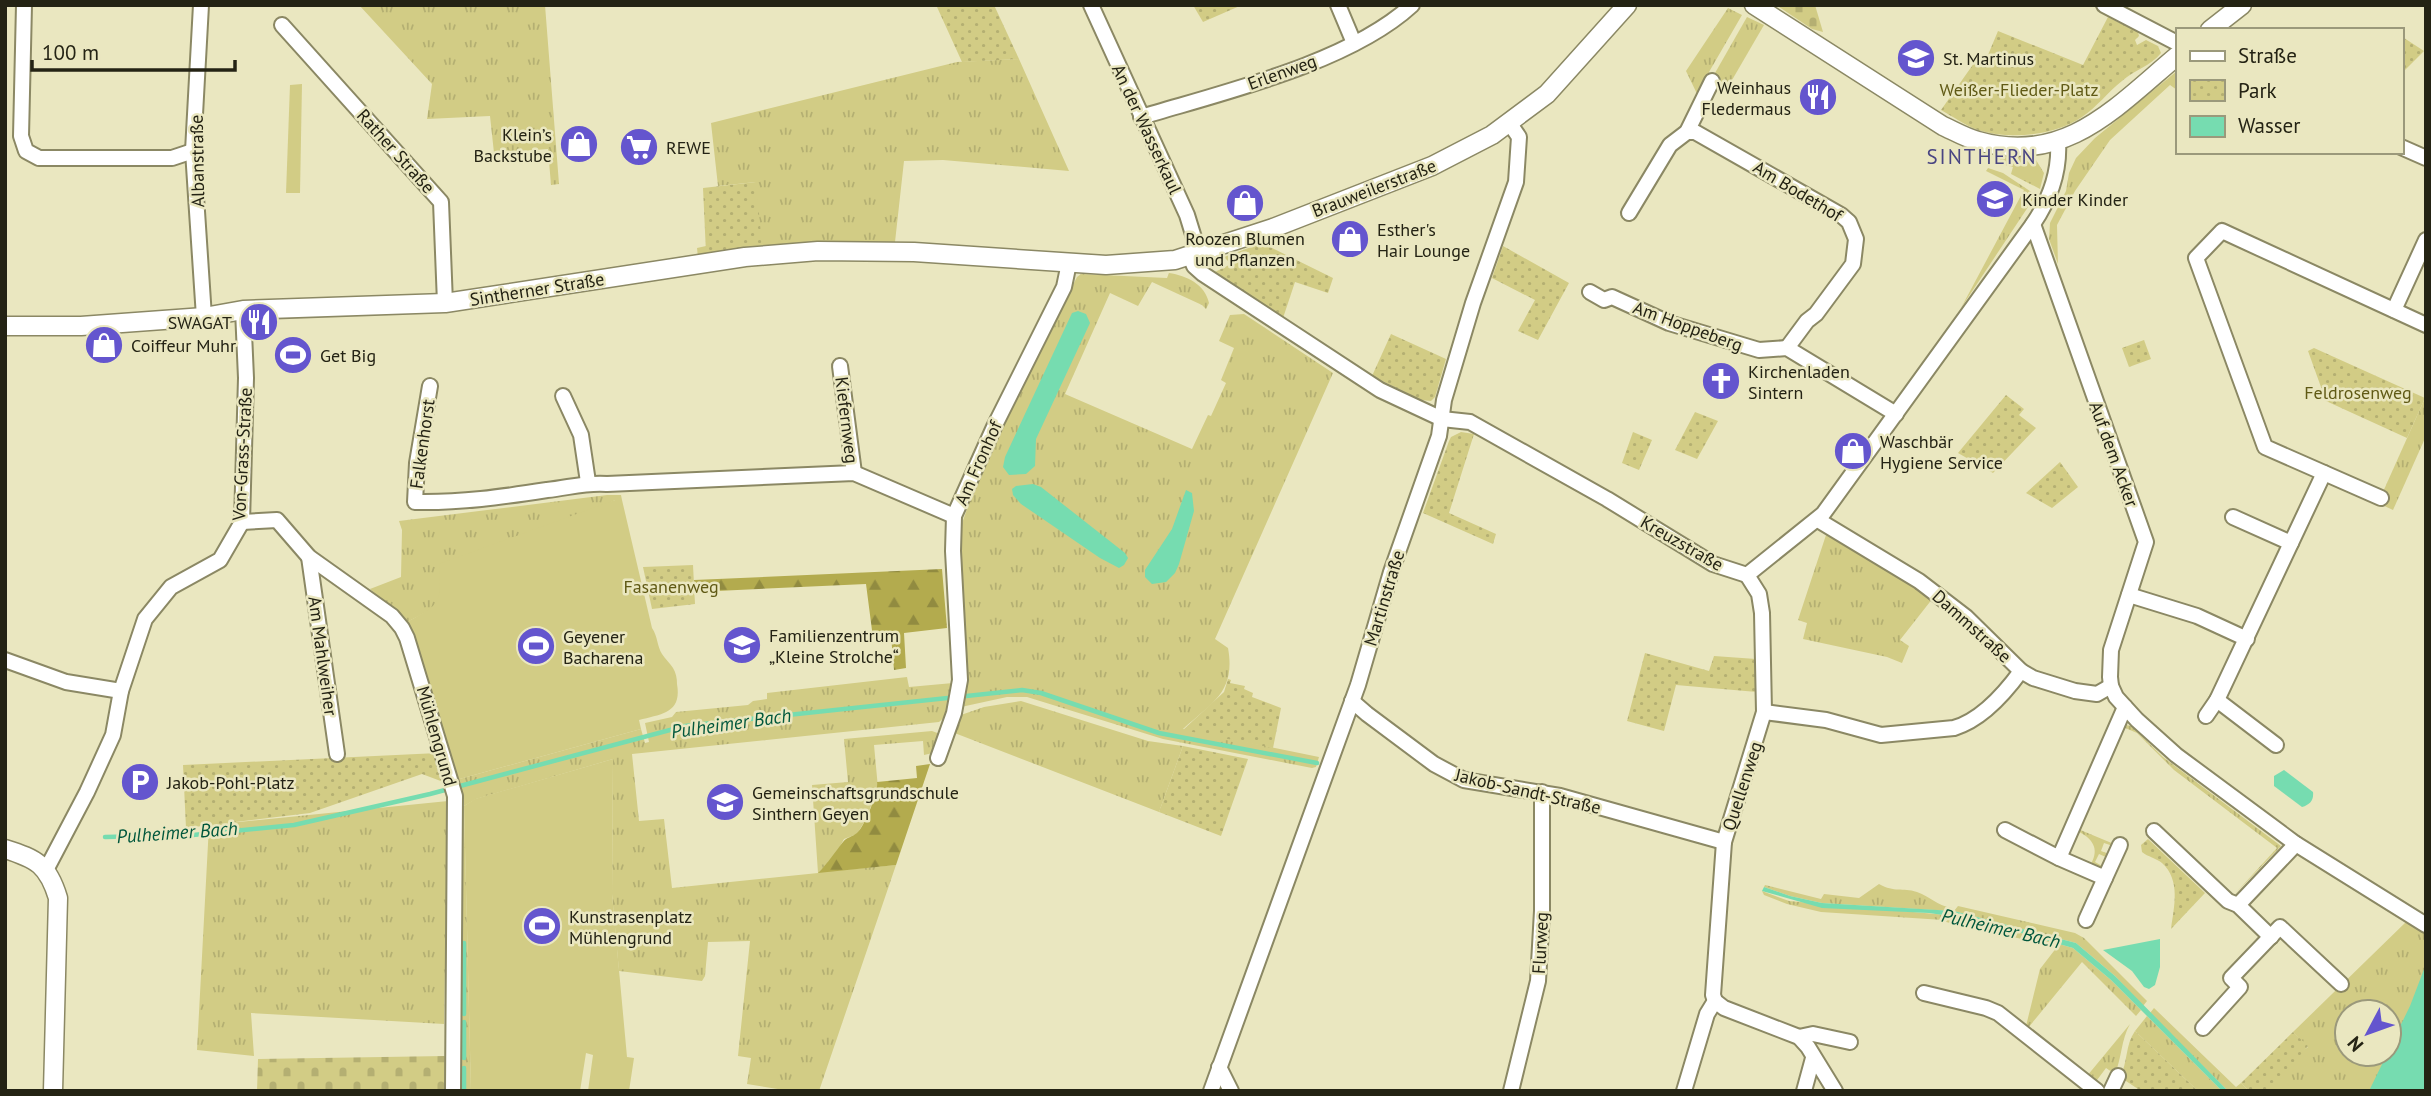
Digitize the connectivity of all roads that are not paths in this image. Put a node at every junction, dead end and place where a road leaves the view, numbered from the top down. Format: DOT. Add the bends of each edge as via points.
graph roads {
  1 [pos="24,5"];
  2 [pos="201,5"];
  3 [pos="1091,5"];
  4 [pos="1338,5"];
  5 [pos="1412,5"];
  6 [pos="1627,5"];
  7 [pos="1754,5"];
  8 [pos="2104,5"];
  9 [pos="2242,5"];
  10 [pos="282,26"];
  11 [pos="2213,28"];
  12 [pos="2176,42"];
  13 [pos="1354,43"];
  14 [pos="2176,58"];
  15 [pos="1712,81"];
  16 [pos="1142,117"];
  17 [pos="1510,124"];
  18 [pos="1687,132"];
  19 [pos="2058,142"];
  20 [pos="2403,148"];
  21 [pos="193,151"];
  22 [pos="2426,158"];
  23 [pos="1629,213"];
  24 [pos="2033,224"];
  25 [pos="2426,240"];
  26 [pos="1195,255"];
  27 [pos="1069,263"];
  28 [pos="1590,292"];
  29 [pos="445,303"];
  30 [pos="243,310"];
  31 [pos="2394,310"];
  32 [pos="204,317"];
  33 [pos="2426,325"];
  34 [pos="5,326"];
  35 [pos="1787,348"];
  36 [pos="840,366"];
  37 [pos="430,386"];
  38 [pos="563,396"];
  39 [pos="1896,414"];
  40 [pos="1442,419"];
  41 [pos="854,473"];
  42 [pos="2324,473"];
  43 [pos="588,482"];
  44 [pos="2381,498"];
  45 [pos="954,516"];
  46 [pos="2233,517"];
  47 [pos="1818,520"];
  48 [pos="242,522"];
  49 [pos="2291,543"];
  50 [pos="309,557"];
  51 [pos="1747,575"];
  52 [pos="2129,595"];
  53 [pos="2247,639"];
  54 [pos="5,660"];
  55 [pos="2021,671"];
  56 [pos="2111,686"];
  57 [pos="121,691"];
  58 [pos="1352,701"];
  59 [pos="2217,701"];
  60 [pos="2124,707"];
  61 [pos="1764,712"];
  62 [pos="2206,716"];
  63 [pos="2276,745"];
  64 [pos="337,754"];
  65 [pos="938,758"];
  66 [pos="1542,792"];
  67 [pos="2005,830"];
  68 [pos="2154,831"];
  69 [pos="1724,842"];
  70 [pos="2296,844"];
  71 [pos="2120,845"];
  72 [pos="5,849"];
  73 [pos="2059,858"];
  74 [pos="46,870"];
  75 [pos="2105,878"];
  76 [pos="2238,905"];
  77 [pos="2086,920"];
  78 [pos="2426,925"];
  79 [pos="2271,937"];
  80 [pos="2341,984"];
  81 [pos="1924,993"];
  82 [pos="1715,1001"];
  83 [pos="2203,1028"];
  84 [pos="1799,1037"];
  85 [pos="1850,1042"];
  86 [pos="1814,1058"];
  87 [pos="1219,1067"];
  88 [pos="2118,1076"];
  89 [pos="1212,1087"];
  90 [pos="53,1091"];
  91 [pos="453,1091"];
  92 [pos="1231,1091"];
  93 [pos="1511,1091"];
  94 [pos="1684,1091"];
  95 [pos="1804,1091"];
  96 [pos="1835,1091"];
  97 [pos="2097,1091"];
  98 [pos="2110,1091"];
  1 -- 21 [label="street" via="21,136 26,151 39,158 172,158"];
  2 -- 21 [label="street, Albanstraße"];
  3 -- 16 [label="street, An der Wasserkaul"];
  4 -- 13 [label="street"];
  5 -- 13 [label="street, Erlenweg"];
  6 -- 17 [label="street, Brauweilerstraße" via="1564,77"];
  7 -- 19 [label="street" via="1943,126 1974,141 2013,148"];
  8 -- 12 [label="street"];
  9 -- 11 [label="street"];
  10 -- 29 [label="street, Rather Straße" via="441,202"];
  13 -- 16 [label="street, Erlenweg" via="1284,73"];
  14 -- 19 [label="street" via="2104,118"];
  15 -- 18 [label="street"];
  16 -- 26 [label="street, An der Wasserkaul" via="1187,215"];
  17 -- 26 [label="street, Brauweilerstraße" via="1432,166"];
  17 -- 40 [label="street, Martinstraße" via="1519,137 1516,182 1472,303"];
  18 -- 23 [label="street" via="1670,145"];
  18 -- 35 [label="street, Am Bodethof" via="1695,132 1841,215 1853,229 1857,246 1853,264"];
  19 -- 24 [label="street" via="2050,196"];
  20 -- 22 [label="street"];
  21 -- 32 [label="street, Albanstraße"];
  24 -- 39 [label="street"];
  24 -- 52 [label="street, Auf dem Acker" via="2146,542"];
  25 -- 31 [label="street"];
  26 -- 27 [label="street, Brauweilerstraße" via="1141,264"];
  26 -- 40 [label="street, Kreuzstraße" via="1194,267 1203,275 1356,376"];
  27 -- 29 [label="street, Sintherner Straße" via="914,252 818,251 745,257"];
  27 -- 45 [label="street, Am Fronhof" via="1064,287"];
  28 -- 35 [label="street, Am Hoppeberg" via="1759,351"];
  29 -- 30 [label="street, Sintherner Straße"];
  30 -- 32 [label="street, Sintherner Straße"];
  30 -- 48 [label="street, Von-Grass-Straße"];
  31 -- 33 [label="street"];
  31 -- 42 [label="street" via="2222,231 2196,258 2265,447"];
  32 -- 34 [label="street, Sintherner Straße"];
  35 -- 39 [label="street"];
  36 -- 41 [label="street, Kiefernweg"];
  37 -- 43 [label="street, Falkenhorst" via="415,502 455,503"];
  38 -- 43 [label="street" via="581,435"];
  39 -- 47 [label="street"];
  40 -- 51 [label="street, Kreuzstraße" via="1470,422 1713,564"];
  40 -- 58 [label="street, Martinstraße"];
  41 -- 43 [label="street" via="607,485"];
  41 -- 45 [label="street"];
  42 -- 44 [label="street"];
  42 -- 49 [label="street"];
  45 -- 65 [label="street, Am Fronhof" via="960,680"];
  46 -- 49 [label="street"];
  47 -- 51 [label="street"];
  47 -- 55 [label="street, Dammstraße" via="1919,581 1966,617"];
  48 -- 50 [label="street, Mühlengrund" via="277,520"];
  48 -- 57 [label="street, Von-Grass-Straße" via="220,560 171,587 145,620"];
  49 -- 53 [label="street"];
  50 -- 64 [label="street, Am Mahlweiher"];
  50 -- 91 [label="street, Mühlengrund" via="393,616 402,628 451,781 455,796"];
  51 -- 61 [label="street, Quellenweg" via="1759,594 1762,613"];
  52 -- 53 [label="street" via="2197,616"];
  52 -- 56 [label="street, Auf dem Acker" via="2112,650"];
  53 -- 59 [label="street"];
  54 -- 57 [label="street" via="66,682"];
  55 -- 56 [label="street, Dammstraße" via="2076,691 2097,694"];
  55 -- 61 [label="street" via="1986,708 1954,728 1881,736 1826,720"];
  56 -- 60 [label="street"];
  57 -- 74 [label="street, Von-Grass-Straße" via="113,735"];
  58 -- 66 [label="street, Jakob-Sandt-Straße" via="1447,773 1473,782"];
  58 -- 87 [label="street, Martinstraße"];
  59 -- 62 [label="street"];
  59 -- 63 [label="street"];
  60 -- 70 [label="street" via="2176,755"];
  60 -- 73 [label="street"];
  61 -- 69 [label="street, Quellenweg"];
  66 -- 69 [label="street, Jakob-Sandt-Straße"];
  66 -- 93 [label="street, Flurweg" via="1538,981"];
  67 -- 73 [label="street"];
  68 -- 76 [label="street" via="2228,901"];
  69 -- 82 [label="street, Quellenweg"];
  70 -- 76 [label="street"];
  70 -- 78 [label="street"];
  71 -- 75 [label="street"];
  72 -- 74 [label="street" via="27,856"];
  73 -- 75 [label="street"];
  74 -- 90 [label="street" via="58,898"];
  75 -- 77 [label="street"];
  76 -- 79 [label="street"];
  79 -- 80 [label="street" via="2280,928"];
  79 -- 83 [label="street" via="2231,978 2241,987"];
  81 -- 97 [label="street" via="1998,1013"];
  82 -- 84 [label="street"];
  82 -- 94 [label="street, Quellenweg"];
  84 -- 85 [label="street" via="1813,1034"];
  84 -- 86 [label="street"];
  86 -- 95 [label="street"];
  86 -- 96 [label="street"];
  87 -- 89 [label="street, Martinstraße"];
  87 -- 92 [label="street"];
  88 -- 98 [label="street"];
}
